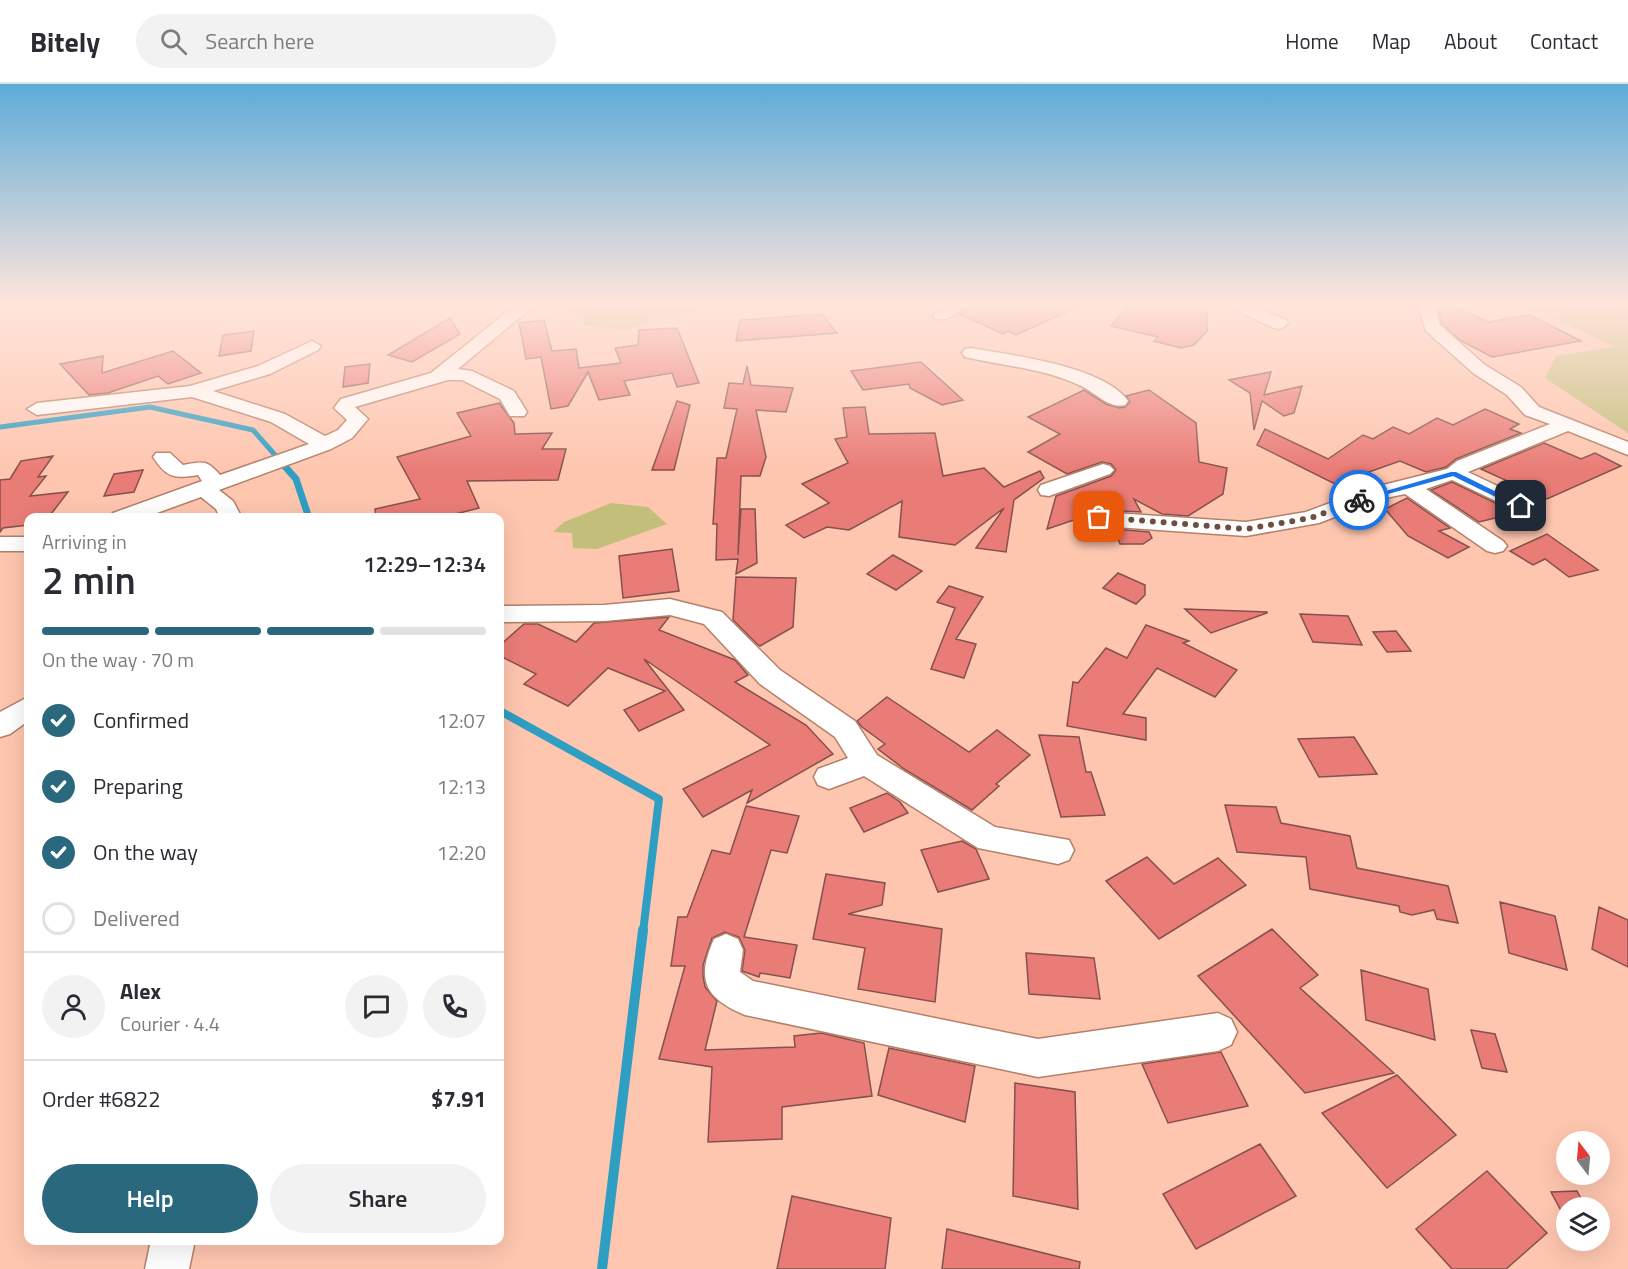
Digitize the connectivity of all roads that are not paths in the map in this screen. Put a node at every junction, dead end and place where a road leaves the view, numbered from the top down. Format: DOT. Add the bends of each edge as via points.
graph roads {
  1 [pos="285,359"];
  2 [pos="459,359"];
  3 [pos="999,359"];
  4 [pos="1468,359"];
  5 [pos="436,378"];
  6 [pos="192,391"];
  7 [pos="1118,400"];
  8 [pos="37,409"];
  9 [pos="517,412"];
  10 [pos="1568,424"];
  11 [pos="321,447"];
  12 [pos="1628,449"];
  13 [pos="163,457"];
  14 [pos="1459,469"];
  15 [pos="1103,470"];
  16 [pos="209,485"];
  17 [pos="1409,487"];
  18 [pos="1049,490"];
  19 [pos="1521,506"];
  20 [pos="134,513"];
  21 [pos="228,513"];
  22 [pos="1086,518"];
  23 [pos="0,544"];
  24 [pos="24,544"];
  25 [pos="1495,546"];
  26 [pos="504,614"];
  27 [pos="24,710"];
  28 [pos="0,726"];
  29 [pos="867,763"];
  30 [pos="829,777"];
  31 [pos="1058,850"];
  32 [pos="726,950"];
  33 [pos="1218,1032"];
  34 [pos="172,1245"];
  35 [pos="167,1269"];
  1 -- 6 [label="street" via="264,370"];
  2 -- 5 [label="street"];
  3 -- 7 [label="street" via="1079,377 1101,386"];
  4 -- 10 [label="street" via="1514,391 1532,411"];
  5 -- 9 [label="street" via="466,375 507,395"];
  5 -- 11 [label="street" via="348,403 344,408 358,419 345,434"];
  6 -- 8 [label="street"];
  6 -- 11 [label="street" via="249,407 307,432"];
  10 -- 12 [label="street"];
  10 -- 14 [label="street"];
  11 -- 16 [label="street"];
  13 -- 16 [label="street" via="178,472 207,470"];
  14 -- 17 [label="street"];
  14 -- 19 [label="street"];
  15 -- 18 [label="street"];
  16 -- 20 [label="street"];
  16 -- 21 [label="street"];
  17 -- 22 [label="street" via="1375,494 1311,518 1246,529"];
  17 -- 25 [label="street"];
  23 -- 24 [label="street"];
  26 -- 29 [label="street" via="604,613 670,607 713,618 770,677 845,729"];
  27 -- 28 [label="street"];
  29 -- 30 [label="street"];
  29 -- 31 [label="street" via="989,839"];
  32 -- 33 [label="street" via="721,979 745,997 1038,1058"];
  34 -- 35 [label="street"];
}
